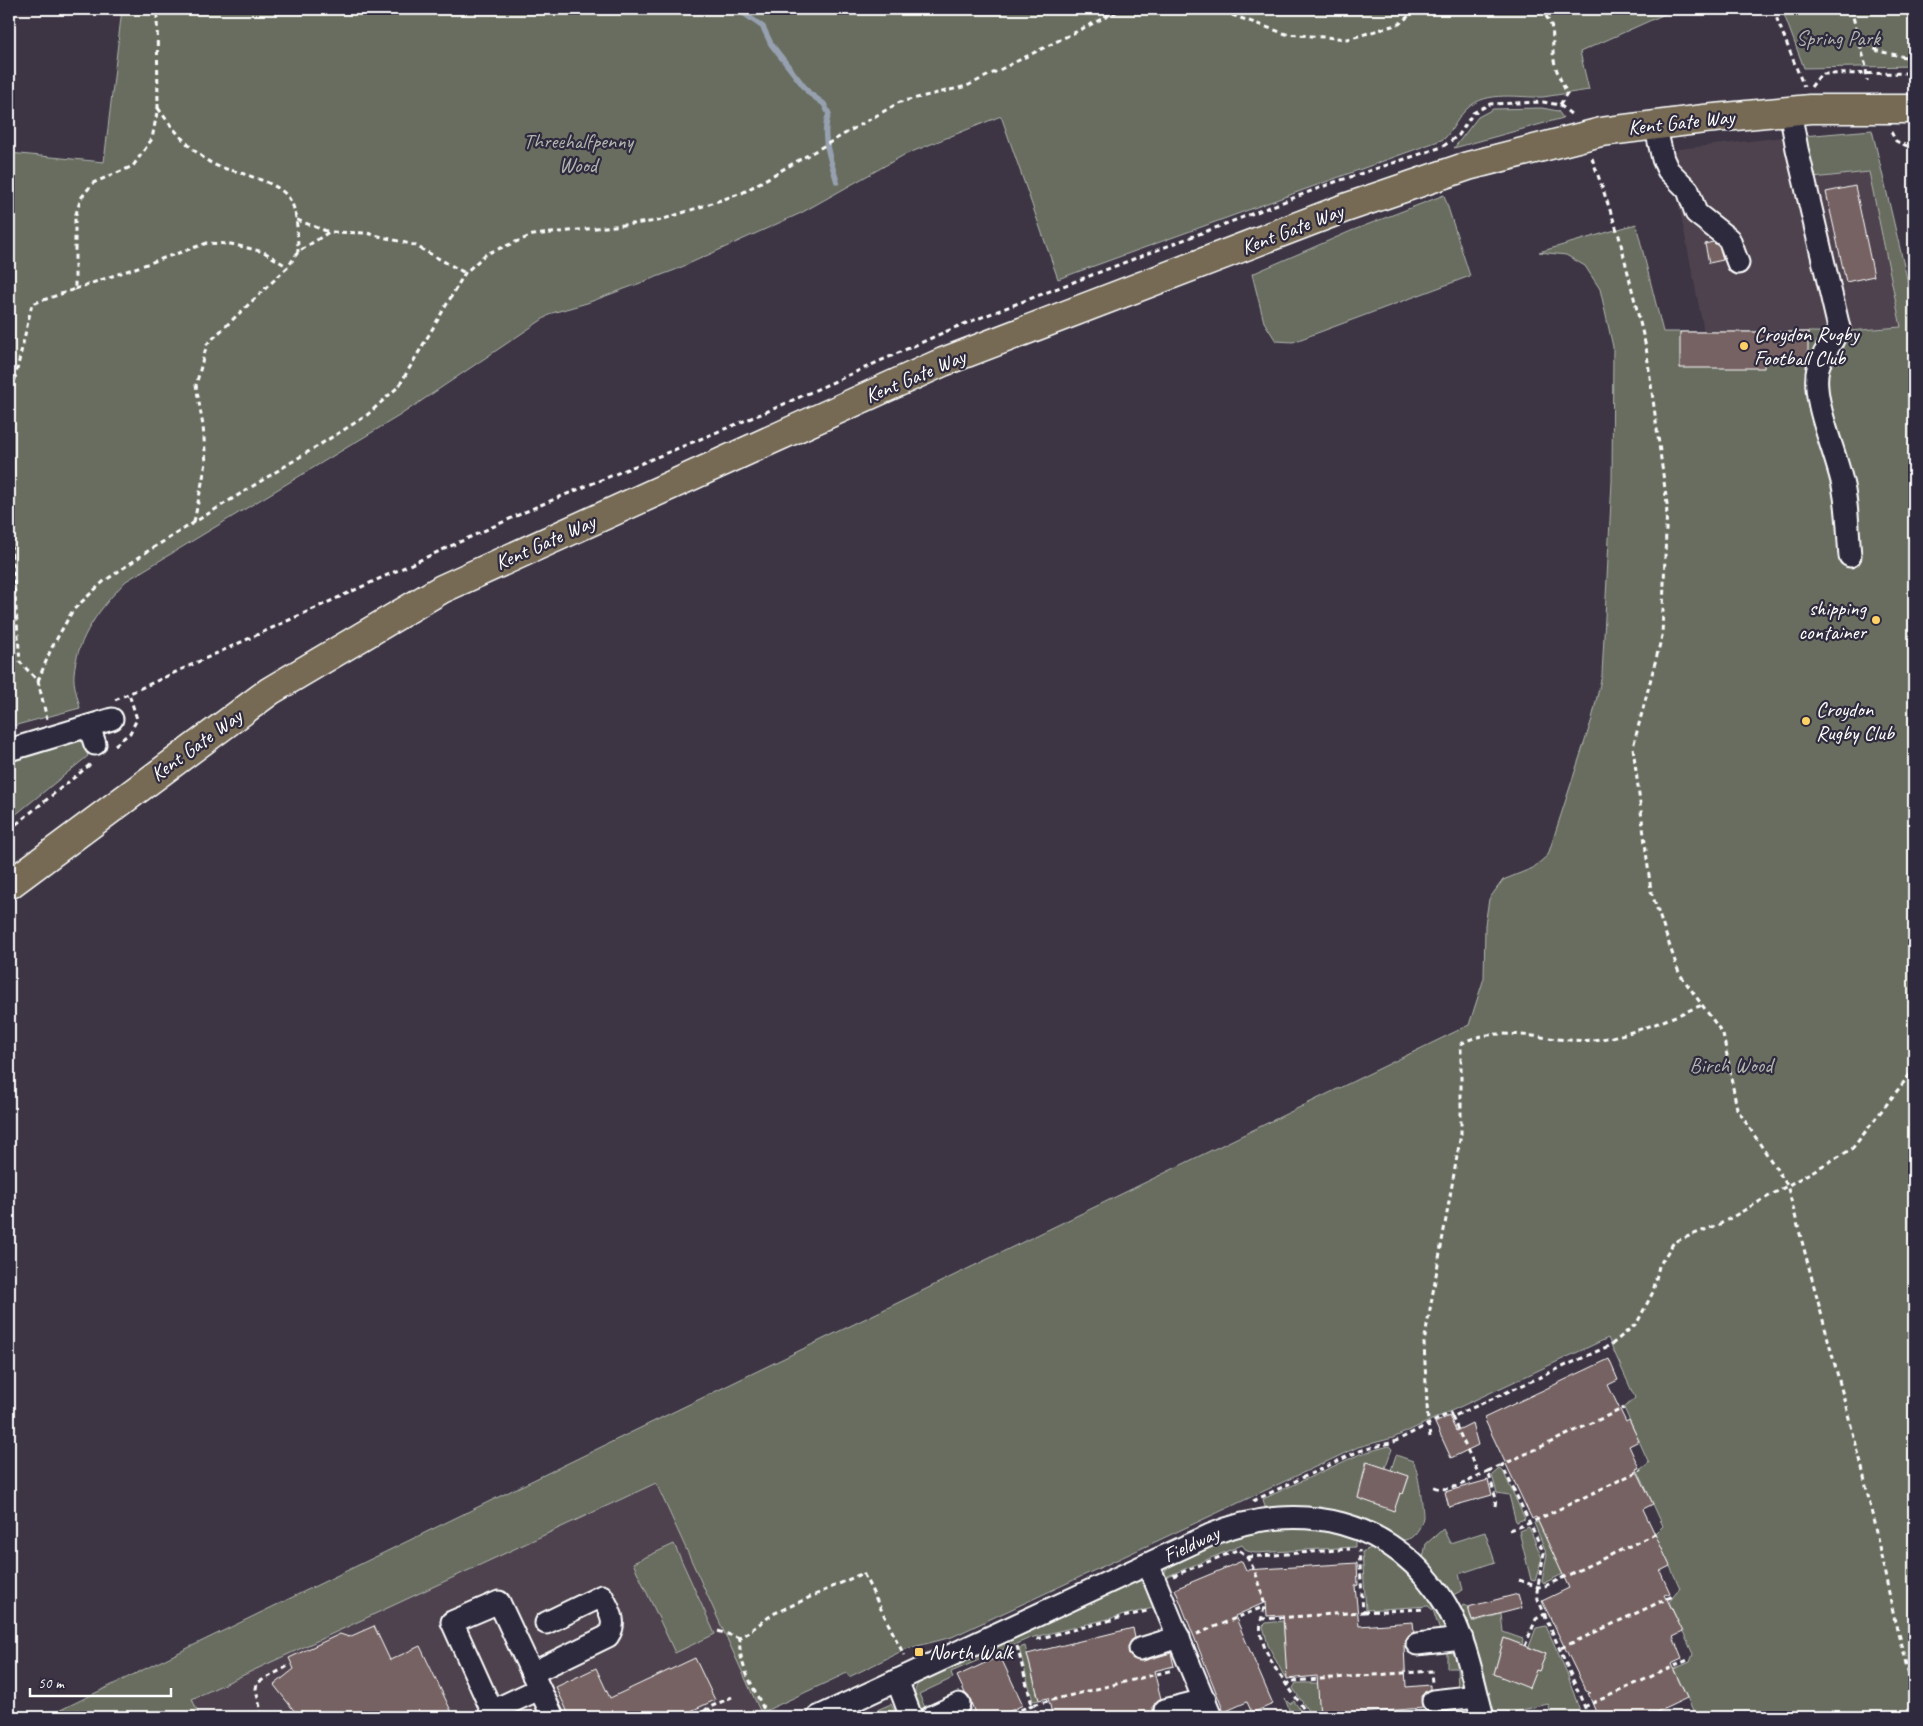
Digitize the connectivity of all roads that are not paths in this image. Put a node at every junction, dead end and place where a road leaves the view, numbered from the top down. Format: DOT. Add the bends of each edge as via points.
graph roads {
  1 [pos="1914,109"];
  2 [pos="1800,110"];
  3 [pos="1655,125"];
  4 [pos="1738,263"];
  5 [pos="1850,556"];
  6 [pos="112,719"];
  7 [pos="9,750"];
  8 [pos="9,885"];
  9 [pos="1152,1573"];
  10 [pos="546,1623"];
  11 [pos="1180,1639"];
  12 [pos="1462,1639"];
  13 [pos="1417,1644"];
  14 [pos="1140,1649"];
  15 [pos="905,1677"];
  16 [pos="536,1681"];
  17 [pos="1477,1696"];
  18 [pos="1434,1701"];
  19 [pos="959,1704"];
  20 [pos="1208,1709"];
  21 [pos="1165,1710"];
  22 [pos="493,1714"];
  23 [pos="553,1717"];
  24 [pos="818,1717"];
  25 [pos="911,1717"];
  26 [pos="931,1717"];
  27 [pos="1483,1717"];
  1 -- 2 [label="main road, Kent Gate Way"];
  2 -- 3 [label="main road, Kent Gate Way"];
  2 -- 5 [label="street" via="1799,158 1839,328 1818,366 1816,382 1844,490"];
  3 -- 4 [label="street" via="1668,170 1688,190 1696,213 1729,239"];
  3 -- 8 [label="main road, Kent Gate Way" via="1585,136 1468,166 1345,208 943,362 442,589 270,691"];
  6 -- 7 [label="street" via="98,744"];
  9 -- 11 [label="street"];
  9 -- 12 [label="street, Fieldway" via="1231,1526 1266,1518 1308,1516 1343,1523 1375,1537 1404,1556 1425,1576 1447,1606"];
  9 -- 15 [label="street, Fieldway"];
  10 -- 16 [label="street" via="602,1596 614,1622 608,1636"];
  11 -- 14 [label="street"];
  11 -- 20 [label="street"];
  12 -- 13 [label="street"];
  12 -- 17 [label="street, Fieldway"];
  15 -- 24 [label="street, Fieldway"];
  15 -- 25 [label="street"];
  16 -- 22 [label="street"];
  16 -- 22 [label="street" via="499,1602 452,1622"];
  16 -- 23 [label="street"];
  17 -- 18 [label="street"];
  17 -- 27 [label="street, Fieldway"];
  19 -- 26 [label="street"];
  20 -- 21 [label="street"];
}
